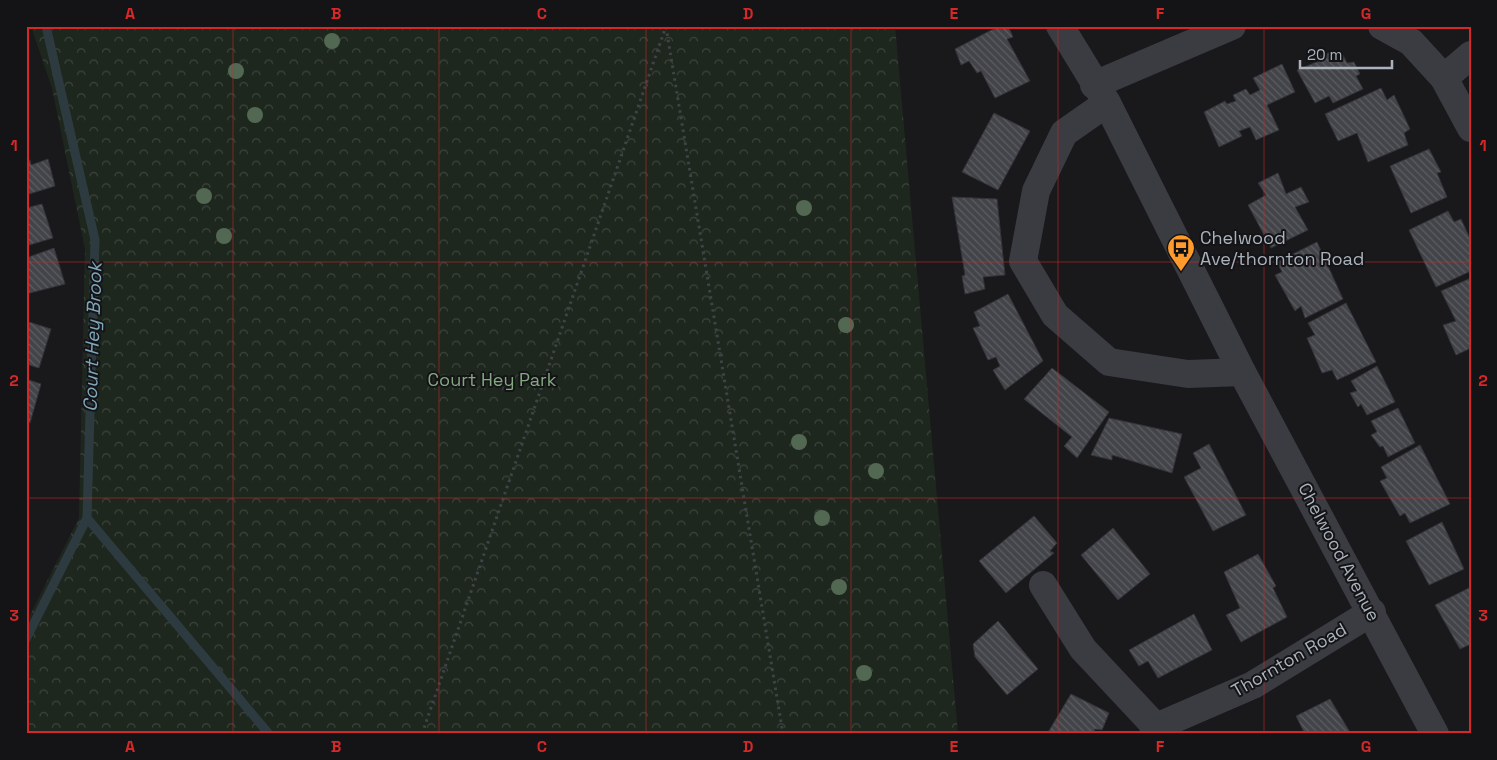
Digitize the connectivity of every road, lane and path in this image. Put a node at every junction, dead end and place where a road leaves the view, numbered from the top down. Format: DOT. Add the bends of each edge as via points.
graph roads {
  1 [pos="666,26"];
  2 [pos="1060,26"];
  3 [pos="1232,26"];
  4 [pos="1382,26"];
  5 [pos="1471,55"];
  6 [pos="1444,78"];
  7 [pos="1101,94"];
  8 [pos="1471,128"];
  9 [pos="1242,372"];
  10 [pos="1043,585"];
  11 [pos="1372,612"];
  12 [pos="1154,730"];
  13 [pos="422,734"];
  14 [pos="783,734"];
  15 [pos="1435,734"];
  1 -- 13 [label="path"];
  1 -- 14 [label="path"];
  2 -- 7 [label="street, Chelwood Avenue"];
  3 -- 7 [label="street"];
  4 -- 6 [label="street" via="1410,42"];
  5 -- 6 [label="street"];
  6 -- 8 [label="street"];
  7 -- 9 [label="street, Chelwood Avenue"];
  7 -- 9 [label="street" via="1064,133 1036,191 1023,261 1055,315 1109,362 1188,374"];
  9 -- 11 [label="street, Chelwood Avenue"];
  10 -- 12 [label="street" via="1083,649"];
  11 -- 12 [label="street, Thornton Road" via="1253,685"];
  11 -- 15 [label="street, Chelwood Avenue"];
}
